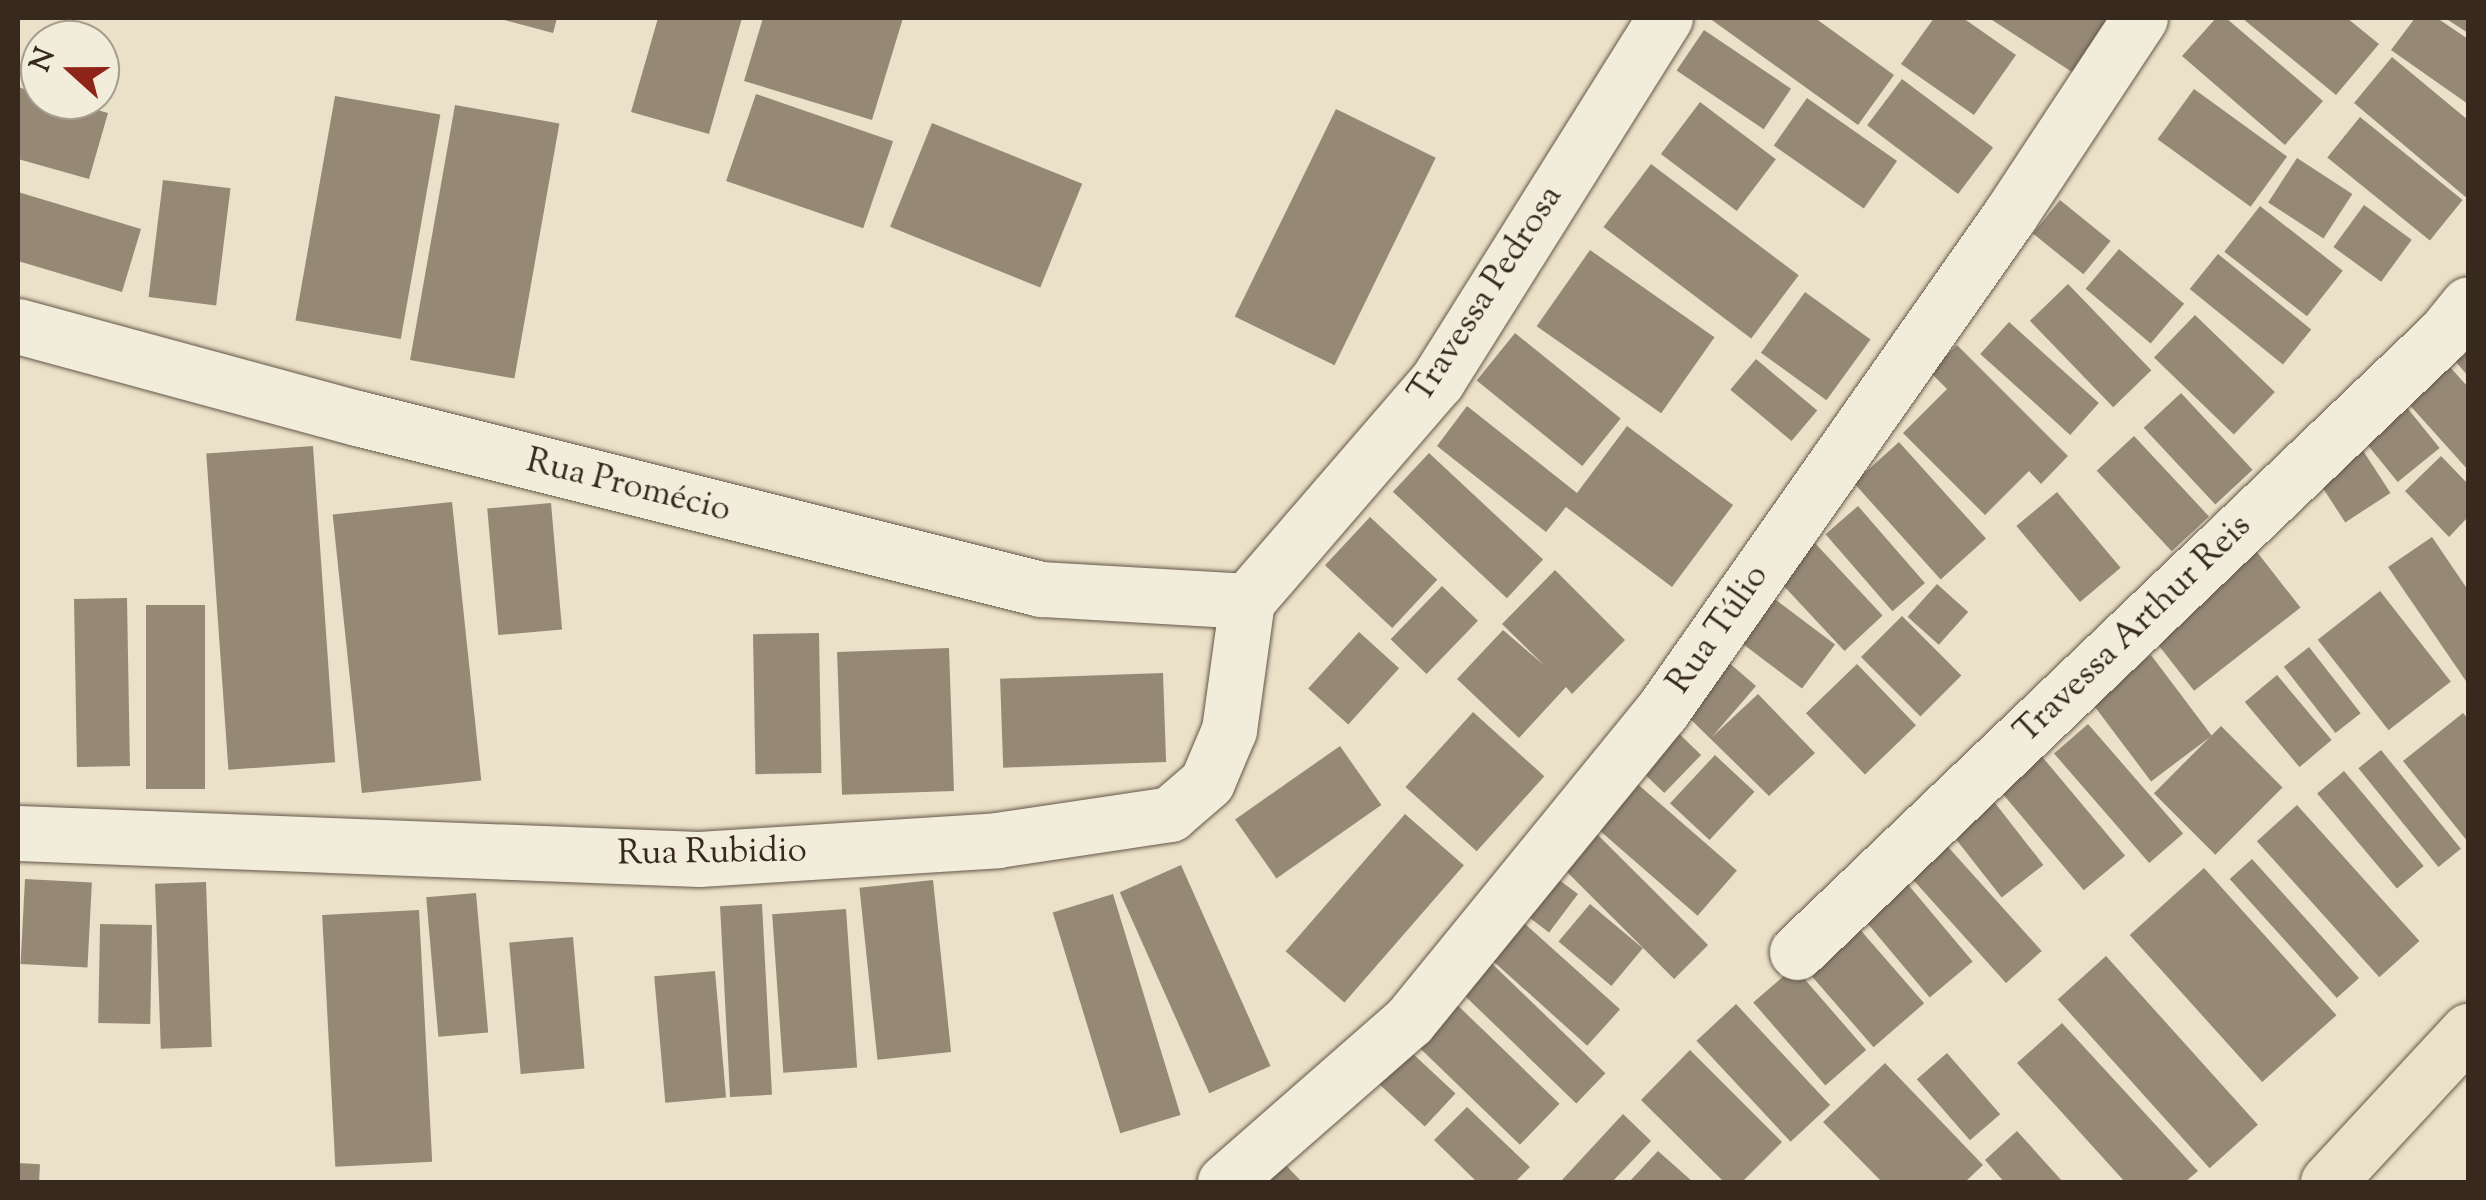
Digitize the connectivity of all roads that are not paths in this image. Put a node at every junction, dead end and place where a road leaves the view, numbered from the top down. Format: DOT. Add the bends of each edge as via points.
graph roads {
  1 [pos="2140,18"];
  2 [pos="1652,19"];
  3 [pos="2468,304"];
  4 [pos="18,326"];
  5 [pos="1246,601"];
  6 [pos="18,833"];
  7 [pos="1797,952"];
  8 [pos="2468,1031"];
  9 [pos="1225,1182"];
  10 [pos="2328,1182"];
  1 -- 9 [label="street, Rua Túlio" via="1662,711 1409,1021"];
  2 -- 5 [label="street, Travessa Pedrosa" via="1437,381"];
  3 -- 7 [label="street, Travessa Arthur Reis"];
  4 -- 5 [label="street, Rua Promécio" via="1041,589"];
  5 -- 6 [label="street, Rua Rubidio" via="1229,730 1206,782 1170,814 997,840 699,859"];
  8 -- 10 [label="highway"];
}
